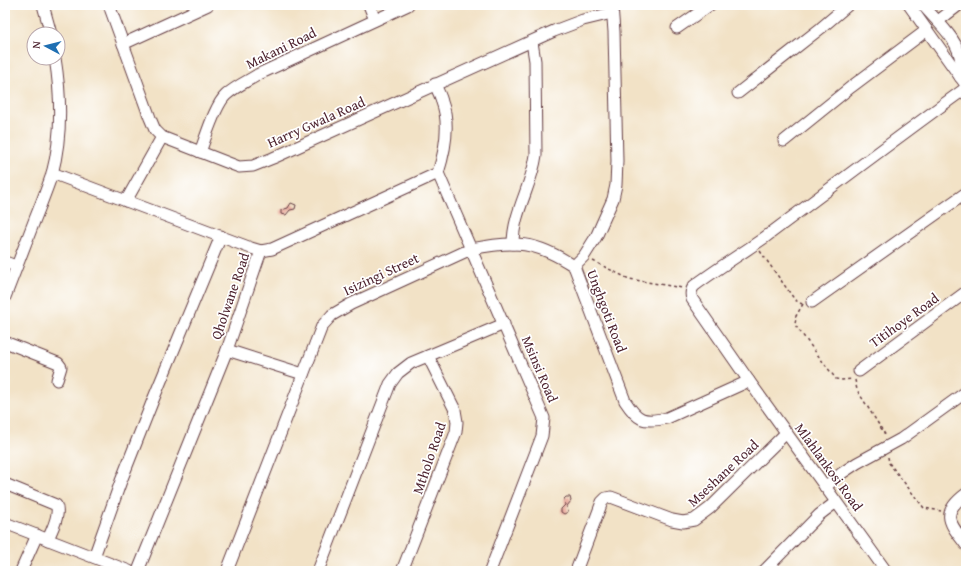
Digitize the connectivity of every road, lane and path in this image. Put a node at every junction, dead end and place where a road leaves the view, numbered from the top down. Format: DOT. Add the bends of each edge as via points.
graph roads {
  1 [pos="43,5"];
  2 [pos="109,5"];
  3 [pos="208,5"];
  4 [pos="369,5"];
  5 [pos="408,5"];
  6 [pos="710,5"];
  7 [pos="848,5"];
  8 [pos="908,5"];
  9 [pos="923,5"];
  10 [pos="959,5"];
  11 [pos="612,9"];
  12 [pos="375,20"];
  13 [pos="938,21"];
  14 [pos="49,26"];
  15 [pos="678,28"];
  16 [pos="927,30"];
  17 [pos="532,42"];
  18 [pos="123,44"];
  19 [pos="56,66"];
  20 [pos="434,84"];
  21 [pos="964,84"];
  22 [pos="738,93"];
  23 [pos="162,137"];
  24 [pos="784,141"];
  25 [pos="200,152"];
  26 [pos="52,173"];
  27 [pos="438,173"];
  28 [pos="966,193"];
  29 [pos="126,201"];
  30 [pos="221,236"];
  31 [pos="513,244"];
  32 [pos="756,244"];
  33 [pos="471,249"];
  34 [pos="262,251"];
  35 [pos="584,256"];
  36 [pos="5,262"];
  37 [pos="16,266"];
  38 [pos="574,266"];
  39 [pos="692,289"];
  40 [pos="966,292"];
  41 [pos="5,297"];
  42 [pos="807,303"];
  43 [pos="504,324"];
  44 [pos="5,342"];
  45 [pos="227,350"];
  46 [pos="428,356"];
  47 [pos="303,374"];
  48 [pos="857,375"];
  49 [pos="57,380"];
  50 [pos="749,381"];
  51 [pos="966,392"];
  52 [pos="786,433"];
  53 [pos="891,445"];
  54 [pos="5,484"];
  55 [pos="825,487"];
  56 [pos="966,494"];
  57 [pos="836,502"];
  58 [pos="950,515"];
  59 [pos="5,523"];
  60 [pos="36,535"];
  61 [pos="48,540"];
  62 [pos="965,544"];
  63 [pos="94,557"];
  64 [pos="881,569"];
  65 [pos="21,571"];
  66 [pos="129,571"];
  67 [pos="138,571"];
  68 [pos="227,571"];
  69 [pos="318,571"];
  70 [pos="402,571"];
  71 [pos="490,571"];
  72 [pos="576,571"];
  73 [pos="764,571"];
  1 -- 14 [label="street"];
  2 -- 18 [label="street"];
  3 -- 18 [label="street"];
  4 -- 12 [label="street"];
  5 -- 12 [label="street, Makani Road"];
  6 -- 15 [label="street"];
  7 -- 22 [label="street"];
  8 -- 16 [label="street"];
  9 -- 13 [label="street"];
  10 -- 13 [label="street"];
  11 -- 17 [label="street, Harry Gwala Road"];
  11 -- 35 [label="street, Unghgoti Road" via="616,185 607,214"];
  12 -- 25 [label="street, Makani Road" via="258,74 225,95"];
  13 -- 21 [label="street" via="958,51"];
  16 -- 21 [label="street"];
  16 -- 24 [label="street"];
  17 -- 20 [label="street, Harry Gwala Road"];
  17 -- 31 [label="street" via="536,155 534,169 513,230"];
  18 -- 23 [label="street" via="150,118"];
  19 -- 26 [label="street" via="59,109 57,149"];
  20 -- 25 [label="street, Harry Gwala Road" via="253,166 239,167"];
  20 -- 27 [label="street" via="446,120 445,143"];
  21 -- 32 [label="street"];
  23 -- 25 [label="street, Harry Gwala Road"];
  23 -- 29 [label="street"];
  26 -- 29 [label="street"];
  26 -- 37 [label="street"];
  27 -- 33 [label="street, Msinsi Road"];
  27 -- 34 [label="street, Qholwane Road" via="272,249"];
  28 -- 42 [label="street"];
  29 -- 30 [label="street"];
  30 -- 34 [label="street"];
  30 -- 63 [label="street" via="153,400"];
  31 -- 33 [label="street, Isizingi Street"];
  31 -- 38 [label="street, Isizingi Street" via="542,248"];
  32 -- 39 [label="street"];
  32 -- 42 [label="path" via="795,300"];
  33 -- 43 [label="street, Msinsi Road"];
  33 -- 47 [label="street, Isizingi Street" via="332,315 322,326"];
  34 -- 45 [label="street, Qholwane Road"];
  35 -- 38 [label="street, Unghgoti Road"];
  35 -- 39 [label="path" via="629,279"];
  36 -- 37 [label="street"];
  37 -- 41 [label="street"];
  38 -- 50 [label="street, Unghgoti Road" via="625,401 634,414 644,420 667,418"];
  39 -- 50 [label="street, Mlahlankosi Road" via="692,299"];
  40 -- 48 [label="street, Titihoye Road"];
  42 -- 48 [label="path" via="796,316 796,325 836,379 842,380"];
  43 -- 46 [label="street"];
  43 -- 71 [label="street, Msinsi Road" via="544,418 544,425"];
  44 -- 49 [label="street" via="58,363 61,367"];
  45 -- 47 [label="street"];
  45 -- 67 [label="street, Qholwane Road"];
  46 -- 69 [label="street" via="411,363 398,373 390,384"];
  46 -- 70 [label="street, Mtholo Road" via="455,410 458,422"];
  47 -- 68 [label="street, Isizingi Street"];
  48 -- 53 [label="path" via="857,390"];
  50 -- 52 [label="street, Mlahlankosi Road"];
  51 -- 53 [label="street"];
  52 -- 55 [label="street, Mlahlankosi Road"];
  52 -- 72 [label="street, Mseshane Road" via="710,508 694,520 672,520 611,497 606,498 602,502"];
  53 -- 55 [label="street" via="857,463"];
  53 -- 58 [label="path" via="888,453 889,462 924,508"];
  54 -- 61 [label="street" via="56,505 57,516"];
  55 -- 57 [label="street, Mlahlankosi Road"];
  56 -- 58 [label="street" via="954,503"];
  57 -- 64 [label="street, Mlahlankosi Road"];
  57 -- 73 [label="street" via="819,515"];
  58 -- 62 [label="street" via="954,529"];
  59 -- 60 [label="street"];
  60 -- 61 [label="street"];
  60 -- 65 [label="street"];
  61 -- 63 [label="street"];
  63 -- 66 [label="street"];
}
